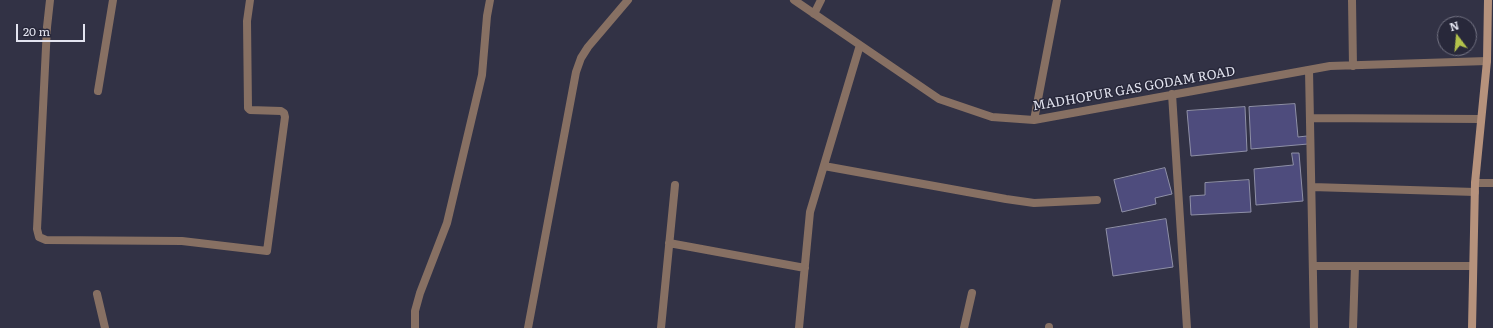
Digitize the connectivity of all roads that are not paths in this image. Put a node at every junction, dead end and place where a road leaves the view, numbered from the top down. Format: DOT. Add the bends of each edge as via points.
graph roads {
  1 [pos="50,0"];
  2 [pos="113,0"];
  3 [pos="250,0"];
  4 [pos="490,0"];
  5 [pos="628,0"];
  6 [pos="794,0"];
  7 [pos="821,0"];
  8 [pos="1057,0"];
  9 [pos="1352,0"];
  10 [pos="1488,0"];
  11 [pos="814,14"];
  12 [pos="860,45"];
  13 [pos="1487,62"];
  14 [pos="1353,66"];
  15 [pos="1310,70"];
  16 [pos="98,91"];
  17 [pos="1172,94"];
  18 [pos="1310,118"];
  19 [pos="1034,120"];
  20 [pos="1481,120"];
  21 [pos="824,166"];
  22 [pos="1475,183"];
  23 [pos="1493,183"];
  24 [pos="675,185"];
  25 [pos="1312,187"];
  26 [pos="1475,192"];
  27 [pos="1097,200"];
  28 [pos="669,243"];
  29 [pos="1313,266"];
  30 [pos="1355,266"];
  31 [pos="1473,266"];
  32 [pos="805,268"];
  33 [pos="972,293"];
  34 [pos="97,294"];
  35 [pos="105,328"];
  36 [pos="415,328"];
  37 [pos="528,328"];
  38 [pos="661,328"];
  39 [pos="799,328"];
  40 [pos="964,328"];
  41 [pos="1187,328"];
  42 [pos="1314,328"];
  43 [pos="1353,328"];
  44 [pos="1472,328"];
  1 -- 3 [label="street" via="37,229 39,236 46,240 182,241 267,251 285,117 282,111 248,108 247,21"];
  2 -- 16 [label="street"];
  4 -- 36 [label="street" via="482,75 447,223 415,311"];
  5 -- 37 [label="street" via="588,47 576,72"];
  6 -- 11 [label="street, MADHOPUR GAS GODAM ROAD"];
  7 -- 11 [label="street"];
  8 -- 19 [label="street"];
  9 -- 14 [label="street"];
  10 -- 13 [label="street"];
  11 -- 12 [label="street, MADHOPUR GAS GODAM ROAD"];
  12 -- 19 [label="street, MADHOPUR GAS GODAM ROAD" via="939,99 992,117"];
  12 -- 21 [label="street"];
  13 -- 14 [label="street, MADHOPUR GAS GODAM ROAD"];
  13 -- 20 [label="street"];
  14 -- 15 [label="street, MADHOPUR GAS GODAM ROAD" via="1330,66"];
  15 -- 17 [label="street, MADHOPUR GAS GODAM ROAD"];
  15 -- 18 [label="street"];
  17 -- 19 [label="street, MADHOPUR GAS GODAM ROAD"];
  17 -- 41 [label="street"];
  18 -- 20 [label="street"];
  18 -- 25 [label="street"];
  20 -- 22 [label="street"];
  21 -- 27 [label="street" via="1013,200"];
  21 -- 32 [label="street" via="810,212"];
  22 -- 23 [label="street"];
  22 -- 26 [label="street"];
  24 -- 28 [label="street"];
  25 -- 26 [label="street"];
  25 -- 29 [label="street"];
  26 -- 31 [label="street"];
  28 -- 32 [label="street"];
  28 -- 38 [label="street"];
  29 -- 30 [label="street"];
  29 -- 42 [label="street"];
  30 -- 31 [label="street"];
  30 -- 43 [label="street"];
  31 -- 44 [label="street"];
  32 -- 39 [label="street"];
  33 -- 40 [label="street"];
  34 -- 35 [label="street"];
}
